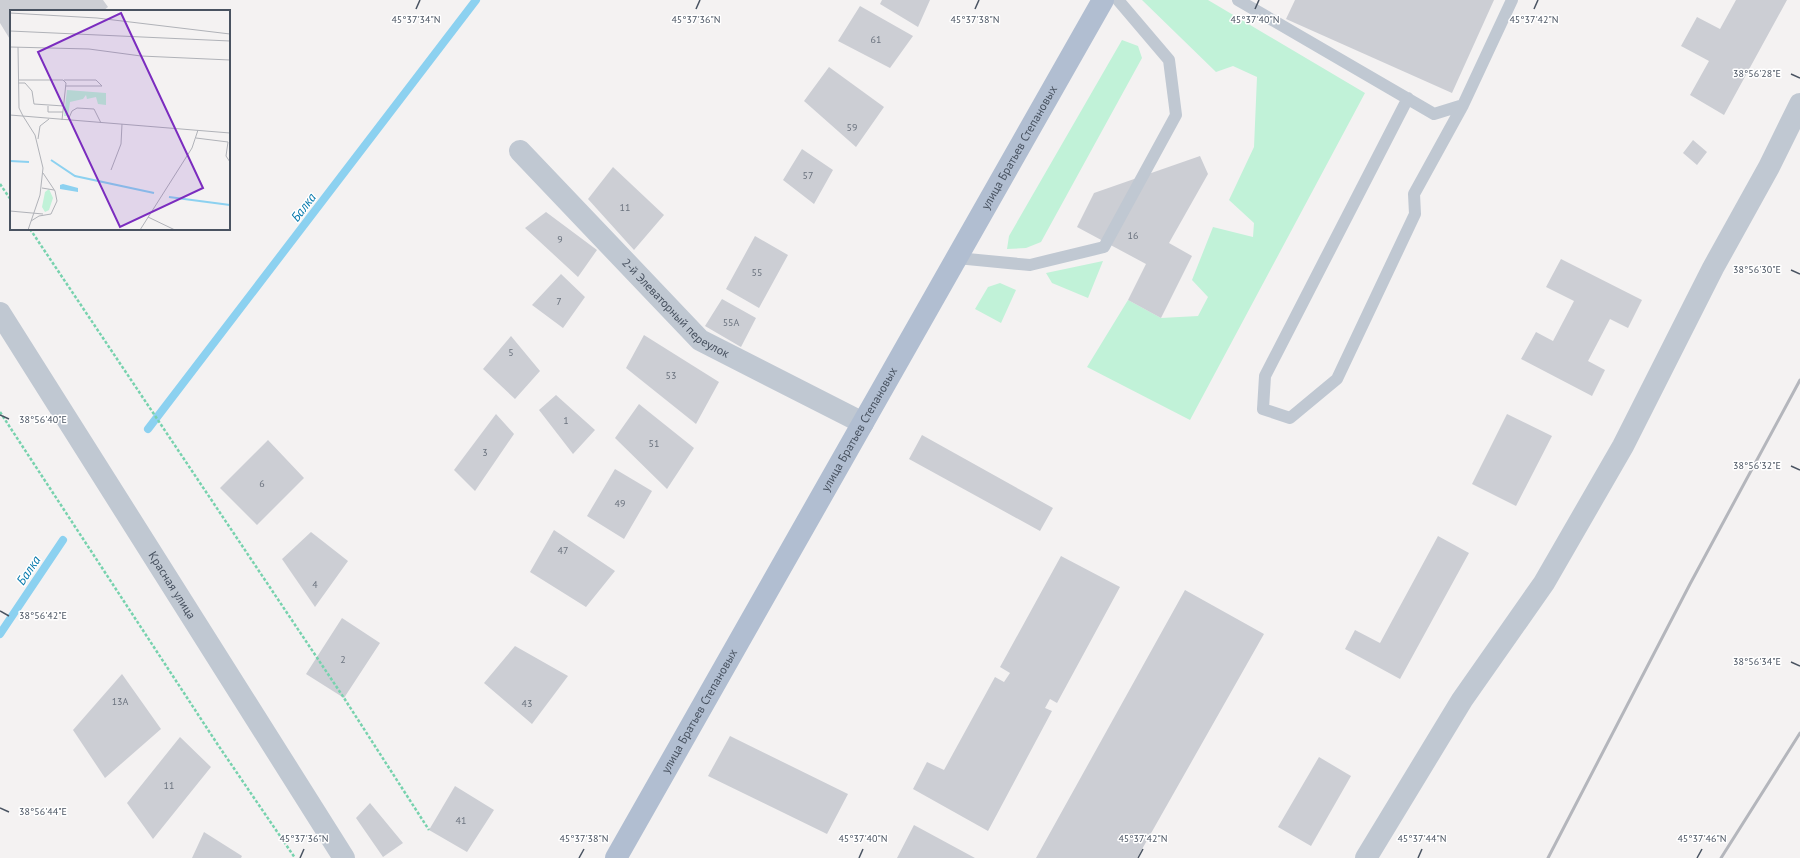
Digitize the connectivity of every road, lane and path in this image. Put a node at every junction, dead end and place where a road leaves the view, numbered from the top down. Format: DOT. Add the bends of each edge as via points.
graph roads {
  1 [pos="1103,0"];
  2 [pos="1118,0"];
  3 [pos="1512,0"];
  4 [pos="1246,2"];
  5 [pos="1408,98"];
  6 [pos="1800,104"];
  7 [pos="1463,105"];
  8 [pos="520,151"];
  9 [pos="0,184"];
  10 [pos="10,199"];
  11 [pos="31,230"];
  12 [pos="956,258"];
  13 [pos="0,312"];
  14 [pos="0,412"];
  15 [pos="863,423"];
  16 [pos="429,830"];
  17 [pos="295,858"];
  18 [pos="344,858"];
  19 [pos="616,858"];
  20 [pos="1366,858"];
  1 -- 12 [label="main road, улица Братьев Степановых"];
  2 -- 12 [label="lane" via="1169,60 1176,115 1104,247 1030,265"];
  3 -- 7 [label="lane"];
  4 -- 5 [label="lane"];
  5 -- 7 [label="lane" via="1434,114"];
  5 -- 7 [label="lane" via="1264,376 1263,409 1290,418 1337,379 1415,214 1414,194"];
  6 -- 20 [label="street" via="1623,446 1544,583 1462,700"];
  8 -- 15 [label="street, 2-й Элеваторный переулок" via="700,340"];
  9 -- 10 [label="path"];
  11 -- 16 [label="path" via="344,698"];
  12 -- 15 [label="main road, улица Братьев Степановых"];
  13 -- 18 [label="street, Красная улица"];
  14 -- 17 [label="path"];
  15 -- 19 [label="main road, улица Братьев Степановых"];
}
